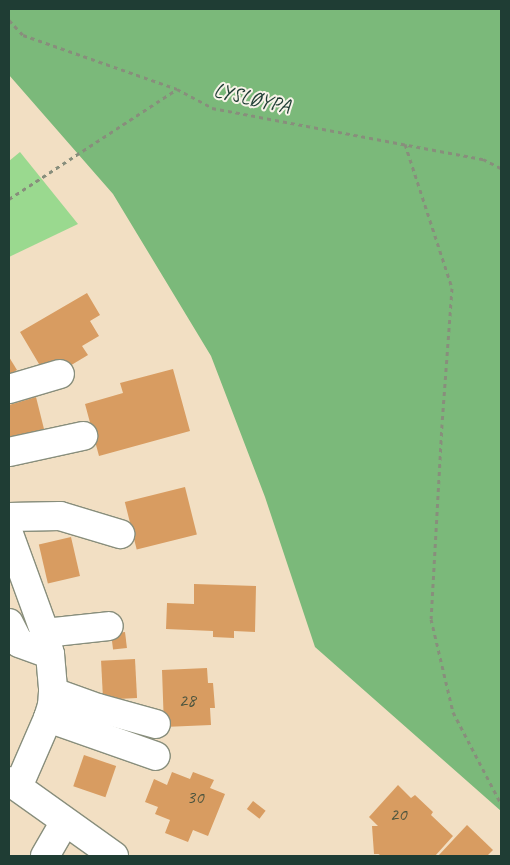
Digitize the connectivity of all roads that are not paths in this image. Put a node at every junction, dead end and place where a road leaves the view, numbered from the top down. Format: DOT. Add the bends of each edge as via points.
graph roads {
  1 [pos="60,374"];
  2 [pos="9,389"];
  3 [pos="83,436"];
  4 [pos="9,452"];
  5 [pos="9,518"];
  6 [pos="9,534"];
  7 [pos="120,534"];
  8 [pos="9,623"];
  9 [pos="109,626"];
  10 [pos="47,644"];
  11 [pos="50,705"];
  12 [pos="156,724"];
  13 [pos="156,756"];
  14 [pos="13,784"];
  15 [pos="65,822"];
  16 [pos="45,856"];
  17 [pos="114,856"];
  1 -- 2 [label="street"];
  3 -- 4 [label="street"];
  5 -- 7 [label="street" via="60,516"];
  6 -- 10 [label="street"];
  8 -- 10 [label="street" via="19,643"];
  9 -- 10 [label="street"];
  10 -- 11 [label="street"];
  11 -- 12 [label="street" via="98,708"];
  11 -- 13 [label="street"];
  11 -- 14 [label="street"];
  14 -- 15 [label="street"];
  15 -- 16 [label="street"];
  15 -- 17 [label="street"];
}
